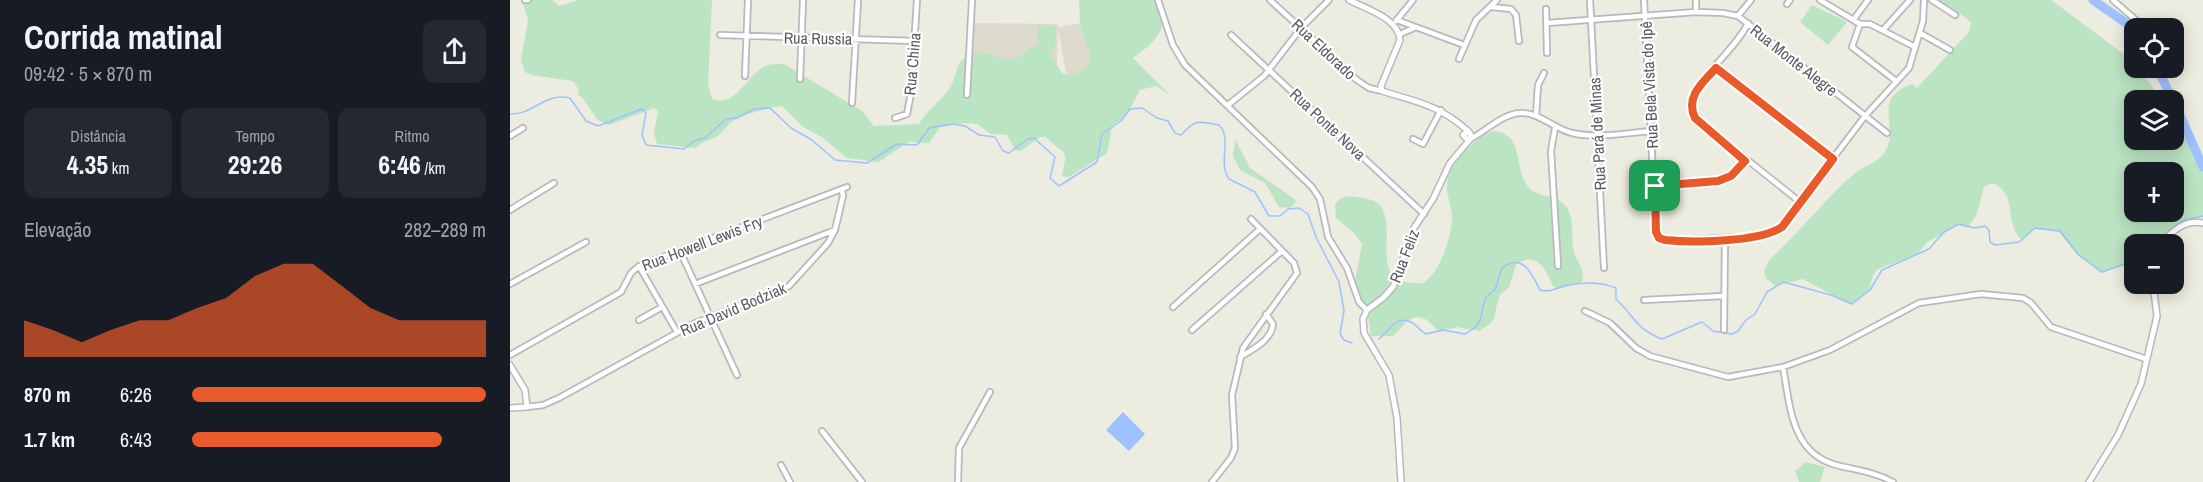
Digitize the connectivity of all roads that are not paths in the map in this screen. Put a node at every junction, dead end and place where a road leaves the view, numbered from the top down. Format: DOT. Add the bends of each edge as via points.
graph roads {
  1 [pos="748,0"];
  2 [pos="803,0"];
  3 [pos="858,0"];
  4 [pos="917,0"];
  5 [pos="972,0"];
  6 [pos="1158,0"];
  7 [pos="1270,0"];
  8 [pos="1329,0"];
  9 [pos="1349,0"];
  10 [pos="1413,0"];
  11 [pos="1497,0"];
  12 [pos="1590,0"];
  13 [pos="1644,0"];
  14 [pos="1696,0"];
  15 [pos="1751,0"];
  16 [pos="1821,0"];
  17 [pos="1868,0"];
  18 [pos="1910,0"];
  19 [pos="1924,0"];
  20 [pos="1932,0"];
  21 [pos="2113,0"];
  22 [pos="1828,2"];
  23 [pos="1492,7"];
  24 [pos="1546,9"];
  25 [pos="1696,12"];
  26 [pos="1955,15"];
  27 [pos="1645,16"];
  28 [pos="1738,16"];
  29 [pos="2134,18"];
  30 [pos="1854,19"];
  31 [pos="1591,20"];
  32 [pos="1395,22"];
  33 [pos="1547,23"];
  34 [pos="1748,23"];
  35 [pos="1860,24"];
  36 [pos="1301,28"];
  37 [pos="1417,28"];
  38 [pos="1883,30"];
  39 [pos="1920,33"];
  40 [pos="1400,34"];
  41 [pos="720,35"];
  42 [pos="1231,35"];
  43 [pos="746,36"];
  44 [pos="802,38"];
  45 [pos="856,39"];
  46 [pos="915,41"];
  47 [pos="1519,41"];
  48 [pos="1464,45"];
  49 [pos="1915,47"];
  50 [pos="1950,50"];
  51 [pos="1547,52"];
  52 [pos="1459,59"];
  53 [pos="1268,68"];
  54 [pos="1716,68"];
  55 [pos="1544,73"];
  56 [pos="745,76"];
  57 [pos="801,79"];
  58 [pos="1896,81"];
  59 [pos="1382,91"];
  60 [pos="967,95"];
  61 [pos="852,103"];
  62 [pos="1228,105"];
  63 [pos="1441,110"];
  64 [pos="1536,116"];
  65 [pos="1865,116"];
  66 [pos="895,118"];
  67 [pos="523,128"];
  68 [pos="1555,128"];
  69 [pos="1651,131"];
  70 [pos="1887,133"];
  71 [pos="510,136"];
  72 [pos="1468,136"];
  73 [pos="1597,136"];
  74 [pos="1413,139"];
  75 [pos="1833,159"];
  76 [pos="1745,161"];
  77 [pos="554,183"];
  78 [pos="1655,186"];
  79 [pos="848,187"];
  80 [pos="842,190"];
  81 [pos="1800,202"];
  82 [pos="510,210"];
  83 [pos="1424,214"];
  84 [pos="1251,219"];
  85 [pos="2203,223"];
  86 [pos="1260,229"];
  87 [pos="835,230"];
  88 [pos="2172,234"];
  89 [pos="1725,238"];
  90 [pos="586,242"];
  91 [pos="680,251"];
  92 [pos="1282,251"];
  93 [pos="639,266"];
  94 [pos="1558,267"];
  95 [pos="1604,268"];
  96 [pos="510,284"];
  97 [pos="695,284"];
  98 [pos="2154,294"];
  99 [pos="1724,296"];
  100 [pos="1644,300"];
  101 [pos="662,306"];
  102 [pos="1173,307"];
  103 [pos="1367,310"];
  104 [pos="1585,311"];
  105 [pos="1266,314"];
  106 [pos="710,317"];
  107 [pos="639,320"];
  108 [pos="1192,330"];
  109 [pos="1724,330"];
  110 [pos="677,332"];
  111 [pos="510,354"];
  112 [pos="1240,357"];
  113 [pos="2146,359"];
  114 [pos="510,365"];
  115 [pos="1783,367"];
  116 [pos="737,375"];
  117 [pos="990,392"];
  118 [pos="527,407"];
  119 [pos="510,408"];
  120 [pos="822,431"];
  121 [pos="781,465"];
  122 [pos="790,482"];
  123 [pos="862,482"];
  124 [pos="958,482"];
  125 [pos="1212,482"];
  126 [pos="1401,482"];
  127 [pos="1893,482"];
  128 [pos="2089,482"];
  1 -- 43 [label="street"];
  2 -- 44 [label="street"];
  3 -- 45 [label="street"];
  4 -- 46 [label="street, Rua China"];
  5 -- 60 [label="street"];
  6 -- 62 [label="street" via="1178,56"];
  7 -- 36 [label="street, Rua Eldorado"];
  8 -- 36 [label="street"];
  9 -- 32 [label="street"];
  10 -- 32 [label="street"];
  11 -- 23 [label="street"];
  12 -- 31 [label="street, Rua Pará de Minas"];
  13 -- 27 [label="street, Rua Bela Vista do Ipê"];
  14 -- 25 [label="street"];
  15 -- 28 [label="street"];
  16 -- 22 [label="street"];
  17 -- 30 [label="street"];
  18 -- 38 [label="street"];
  19 -- 39 [label="street, Rua Bela Vista do Ipê"];
  20 -- 26 [label="street"];
  21 -- 29 [label="street"];
  22 -- 30 [label="street"];
  23 -- 47 [label="street" via="1511,9 1516,15"];
  23 -- 48 [label="street" via="1476,20"];
  24 -- 33 [label="street"];
  25 -- 27 [label="street, Rua Monte Alegre"];
  25 -- 28 [label="street, Rua Monte Alegre"];
  27 -- 31 [label="street, Rua Monte Alegre"];
  27 -- 69 [label="street, Rua Bela Vista do Ipê"];
  28 -- 34 [label="street, Rua Monte Alegre"];
  30 -- 35 [label="street"];
  31 -- 33 [label="street, Rua Monte Alegre"];
  31 -- 73 [label="street, Rua Pará de Minas"];
  32 -- 37 [label="street"];
  32 -- 40 [label="street"];
  33 -- 51 [label="street"];
  34 -- 54 [label="street"];
  34 -- 65 [label="street, Rua Monte Alegre"];
  35 -- 38 [label="street"];
  35 -- 58 [label="street" via="1852,47"];
  36 -- 53 [label="street"];
  36 -- 59 [label="street, Rua Eldorado" via="1357,81"];
  37 -- 40 [label="street"];
  37 -- 48 [label="street"];
  38 -- 49 [label="street"];
  39 -- 49 [label="street, Rua Bela Vista do Ipê"];
  39 -- 50 [label="street"];
  40 -- 59 [label="street"];
  41 -- 43 [label="street, Rua Russia"];
  42 -- 53 [label="street, Rua Ponte Nova"];
  43 -- 44 [label="street, Rua Russia"];
  43 -- 56 [label="street"];
  44 -- 45 [label="street, Rua Russia"];
  44 -- 57 [label="street"];
  45 -- 46 [label="street, Rua Russia"];
  45 -- 61 [label="street"];
  46 -- 66 [label="street, Rua China" via="907,114"];
  48 -- 52 [label="street"];
  49 -- 58 [label="street, Rua Bela Vista do Ipê" via="1909,68"];
  53 -- 62 [label="street" via="1264,76"];
  53 -- 83 [label="street, Rua Ponte Nova"];
  54 -- 75 [label="street"];
  54 -- 76 [label="street" via="1691,100 1691,109 1695,118"];
  55 -- 64 [label="street" via="1538,85"];
  58 -- 65 [label="street, Rua Bela Vista do Ipê"];
  59 -- 63 [label="street"];
  62 -- 103 [label="street" via="1316,193 1328,237 1350,274 1359,302"];
  63 -- 72 [label="street" via="1456,120"];
  63 -- 74 [label="street" via="1423,144"];
  64 -- 68 [label="street"];
  64 -- 72 [label="street" via="1512,114 1491,128"];
  65 -- 70 [label="street, Rua Monte Alegre"];
  65 -- 75 [label="street, Rua Bela Vista do Ipê"];
  67 -- 71 [label="street"];
  68 -- 73 [label="street"];
  68 -- 94 [label="street" via="1551,151"];
  69 -- 73 [label="street"];
  69 -- 78 [label="street, Rua Bela Vista do Ipê"];
  72 -- 83 [label="street, Rua Feliz"];
  73 -- 95 [label="street, Rua Pará de Minas"];
  75 -- 81 [label="street, Rua Bela Vista do Ipê"];
  76 -- 78 [label="street" via="1731,176 1718,181"];
  76 -- 81 [label="street"];
  77 -- 82 [label="street"];
  78 -- 89 [label="street, Rua Bela Vista do Ipê" via="1659,238"];
  79 -- 80 [label="street, Rua Howell Lewis Fry"];
  80 -- 87 [label="street, Rua David Bodziak"];
  80 -- 91 [label="street, Rua Howell Lewis Fry"];
  81 -- 89 [label="street, Rua Bela Vista do Ipê" via="1775,232"];
  83 -- 103 [label="street, Rua Feliz" via="1414,228 1393,287"];
  84 -- 86 [label="street"];
  85 -- 88 [label="street" via="2192,222"];
  86 -- 92 [label="street"];
  86 -- 102 [label="street"];
  87 -- 97 [label="street"];
  87 -- 106 [label="street, Rua David Bodziak" via="789,286"];
  89 -- 99 [label="street"];
  90 -- 96 [label="street"];
  91 -- 93 [label="street, Rua Howell Lewis Fry"];
  91 -- 97 [label="street"];
  92 -- 105 [label="street" via="1296,266 1297,273"];
  92 -- 108 [label="street"];
  93 -- 101 [label="street"];
  93 -- 111 [label="street, Rua Howell Lewis Fry" via="621,292"];
  97 -- 106 [label="street"];
  98 -- 113 [label="street" via="2157,316"];
  99 -- 100 [label="street"];
  99 -- 109 [label="street"];
  101 -- 107 [label="street"];
  101 -- 110 [label="street"];
  103 -- 126 [label="street, Rua Feliz" via="1362,322 1367,338 1389,375 1397,418"];
  104 -- 115 [label="street" via="1610,323 1643,352 1671,363 1728,377"];
  105 -- 112 [label="street"];
  105 -- 112 [label="street" via="1272,321 1272,331"];
  106 -- 110 [label="street, Rua David Bodziak"];
  106 -- 116 [label="street"];
  110 -- 118 [label="street, Rua David Bodziak" via="559,398"];
  112 -- 125 [label="street" via="1232,395 1235,447"];
  113 -- 115 [label="street" via="2051,327 2023,297 1991,293 1911,306 1849,342"];
  113 -- 128 [label="street" via="2140,388 2118,435"];
  114 -- 118 [label="street" via="525,390"];
  115 -- 127 [label="street" via="1796,430 1807,448 1832,464 1874,473"];
  117 -- 124 [label="street" via="959,448"];
  118 -- 119 [label="street, Rua David Bodziak"];
  120 -- 123 [label="street"];
  121 -- 122 [label="street"];
}
